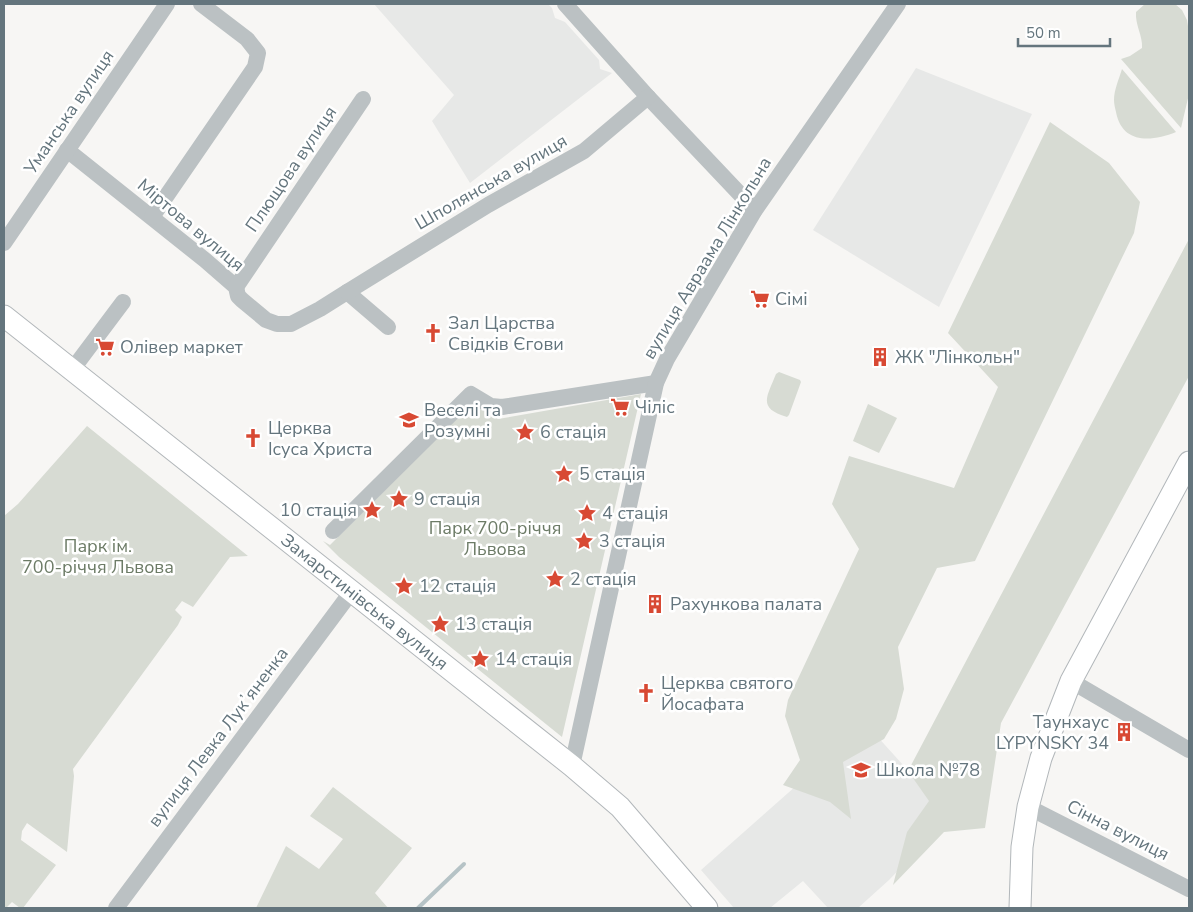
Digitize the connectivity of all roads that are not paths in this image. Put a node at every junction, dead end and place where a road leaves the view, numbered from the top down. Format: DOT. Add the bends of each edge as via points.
graph roads {
  1 [pos="167,4"];
  2 [pos="201,4"];
  3 [pos="565,4"];
  4 [pos="898,4"];
  5 [pos="648,97"];
  6 [pos="363,98"];
  7 [pos="67,150"];
  8 [pos="755,210"];
  9 [pos="152,217"];
  10 [pos="4,243"];
  11 [pos="236,287"];
  12 [pos="346,292"];
  13 [pos="123,302"];
  14 [pos="4,316"];
  15 [pos="388,327"];
  16 [pos="72,370"];
  17 [pos="656,383"];
  18 [pos="1189,462"];
  19 [pos="333,531"];
  20 [pos="352,591"];
  21 [pos="1071,681"];
  22 [pos="1189,750"];
  23 [pos="572,766"];
  24 [pos="1028,807"];
  25 [pos="1189,889"];
  26 [pos="116,908"];
  27 [pos="707,908"];
  28 [pos="1020,908"];
  1 -- 7 [label="street, Уманська вулиця"];
  2 -- 9 [label="street" via="247,39 258,53 255,67"];
  3 -- 5 [label="street"];
  4 -- 8 [label="street, вулиця Авраама Лінкольна"];
  5 -- 8 [label="street"];
  5 -- 12 [label="street, Шполянська вулиця" via="584,151"];
  6 -- 11 [label="street, Плющова вулиця"];
  7 -- 9 [label="street, Міртова вулиця"];
  7 -- 10 [label="street, Уманська вулиця"];
  8 -- 17 [label="street, вулиця Авраама Лінкольна"];
  9 -- 11 [label="street, Міртова вулиця"];
  11 -- 12 [label="street, Міртова вулиця" via="238,296 258,315 277,324 292,324"];
  12 -- 15 [label="street"];
  13 -- 16 [label="street"];
  14 -- 16 [label="main road, Замарстинівська вулиця"];
  16 -- 20 [label="main road, Замарстинівська вулиця" via="310,553"];
  17 -- 19 [label="street" via="502,407 491,406 471,394"];
  17 -- 23 [label="street, вулиця Авраама Лінкольна"];
  18 -- 21 [label="main road"];
  20 -- 23 [label="main road, Замарстинівська вулиця"];
  20 -- 26 [label="street, вулиця Левка Лукʼяненка"];
  21 -- 22 [label="street" via="1109,708"];
  21 -- 24 [label="main road" via="1041,758"];
  23 -- 27 [label="main road, Замарстинівська вулиця" via="620,807"];
  24 -- 25 [label="street, Сінна вулиця"];
  24 -- 28 [label="main road" via="1022,847"];
}
